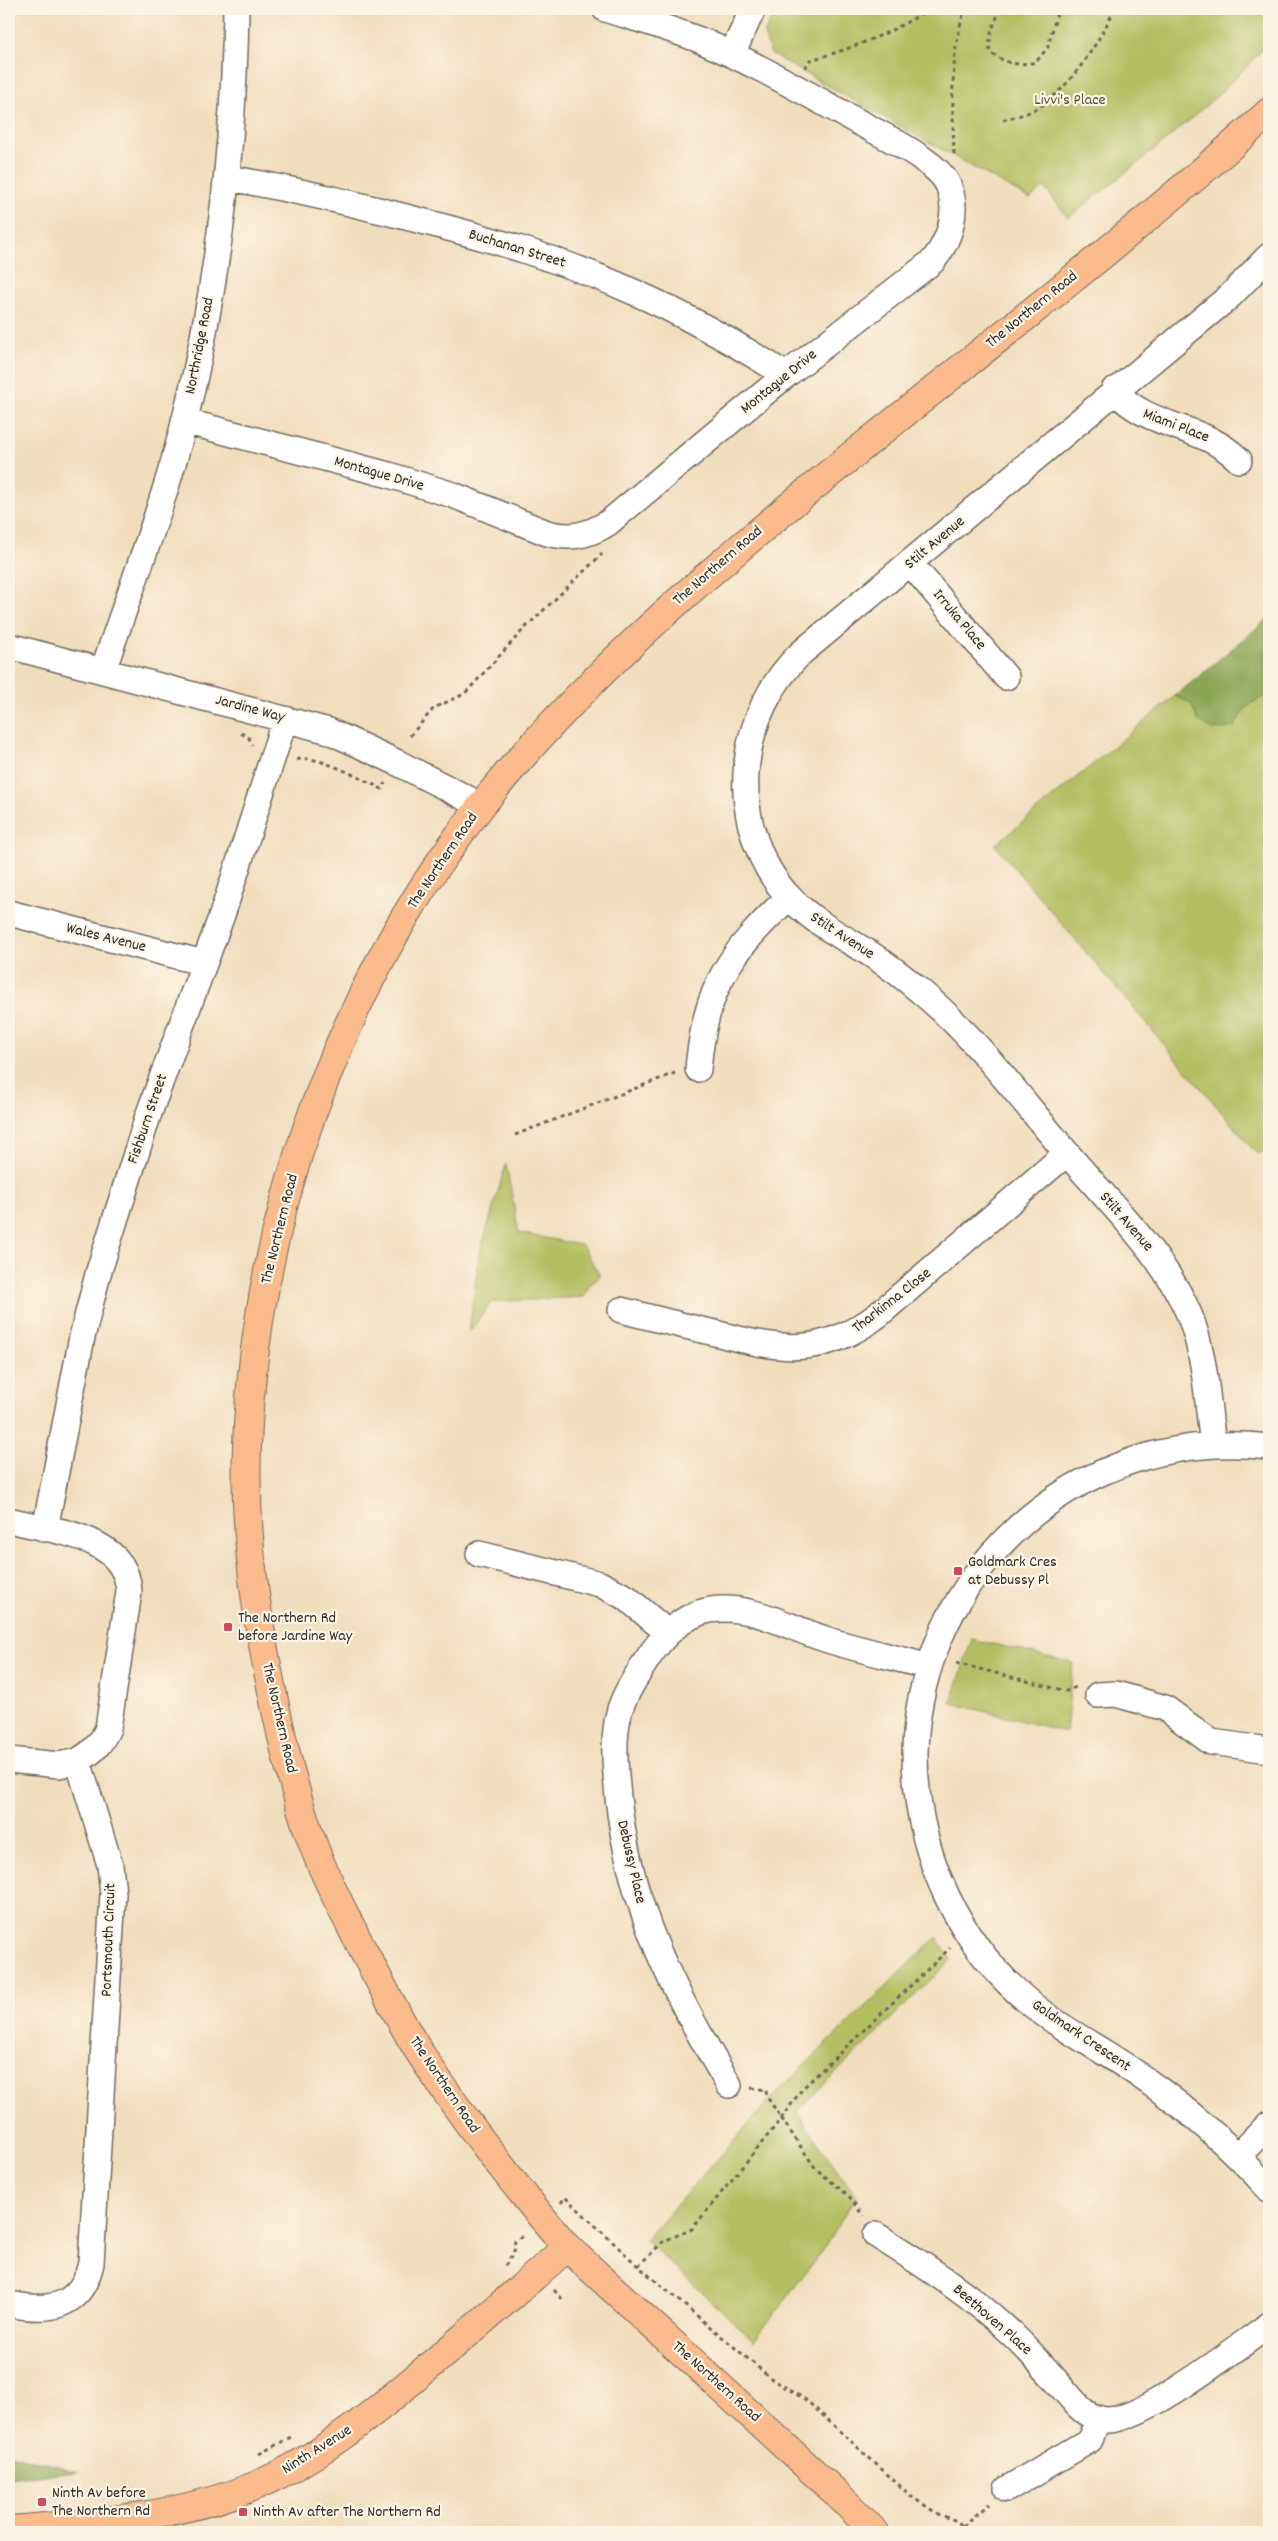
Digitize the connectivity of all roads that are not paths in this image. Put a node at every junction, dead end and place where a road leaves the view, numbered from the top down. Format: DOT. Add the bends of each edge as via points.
graph roads {
  1 [pos="236,9"];
  2 [pos="605,9"];
  3 [pos="753,9"];
  4 [pos="732,54"];
  5 [pos="1269,112"];
  6 [pos="228,178"];
  7 [pos="1269,256"];
  8 [pos="786,376"];
  9 [pos="1114,390"];
  10 [pos="184,421"];
  11 [pos="1239,460"];
  12 [pos="911,564"];
  13 [pos="9,646"];
  14 [pos="103,671"];
  15 [pos="1006,677"];
  16 [pos="285,719"];
  17 [pos="480,805"];
  18 [pos="789,897"];
  19 [pos="9,913"];
  20 [pos="204,963"];
  21 [pos="698,1069"];
  22 [pos="1067,1153"];
  23 [pos="621,1310"];
  24 [pos="1213,1445"];
  25 [pos="1269,1448"];
  26 [pos="9,1520"];
  27 [pos="45,1529"];
  28 [pos="479,1554"];
  29 [pos="668,1633"];
  30 [pos="929,1666"];
  31 [pos="1098,1695"];
  32 [pos="1269,1750"];
  33 [pos="9,1760"];
  34 [pos="78,1761"];
  35 [pos="729,2085"];
  36 [pos="1269,2124"];
  37 [pos="1238,2156"];
  38 [pos="1269,2189"];
  39 [pos="876,2235"];
  40 [pos="568,2247"];
  41 [pos="9,2304"];
  42 [pos="1269,2325"];
  43 [pos="1098,2418"];
  44 [pos="1007,2489"];
  45 [pos="9,2530"];
  46 [pos="875,2532"];
  1 -- 6 [label="street, Northridge Road"];
  2 -- 4 [label="street, Montague Drive"];
  3 -- 4 [label="street"];
  4 -- 8 [label="street, Montague Drive" via="920,157 939,172 952,200 950,232 933,261"];
  5 -- 17 [label="main road, The Northern Road" via="1144,220 720,563 566,710"];
  6 -- 8 [label="street, Buchanan Street" via="314,194 443,227 515,246 578,268 638,293 694,322"];
  6 -- 10 [label="street, Northridge Road" via="206,316"];
  7 -- 9 [label="street, Stilt Avenue" via="1230,296"];
  8 -- 10 [label="street, Montague Drive" via="608,523 588,534 575,536 547,532 453,495 390,476"];
  9 -- 11 [label="street, Miami Place" via="1136,411 1206,436"];
  9 -- 12 [label="street, Stilt Avenue"];
  10 -- 14 [label="street, Northridge Road" via="149,542"];
  12 -- 15 [label="street, Irruka Place"];
  12 -- 18 [label="street, Stilt Avenue" via="789,664 770,692 756,722 746,766 746,803 759,849"];
  13 -- 14 [label="street, Jardine Way"];
  14 -- 16 [label="street, Jardine Way"];
  16 -- 17 [label="street, Jardine Way" via="329,731"];
  16 -- 20 [label="street, Fishburn Street"];
  17 -- 40 [label="main road, The Northern Road" via="418,896 366,987 323,1084 301,1149 276,1236 257,1338 247,1446 250,1549 277,1718 313,1845 336,1898 414,2043 490,2151"];
  18 -- 21 [label="street" via="752,934 720,978 706,1013"];
  18 -- 22 [label="street, Stilt Avenue" via="823,927 891,968 947,1013"];
  19 -- 20 [label="street, Wales Avenue"];
  20 -- 27 [label="street, Fishburn Street" via="148,1116 98,1274 82,1337"];
  22 -- 23 [label="street, Tharkinna Close" via="878,1316 833,1341 807,1347 776,1347"];
  22 -- 24 [label="street, Stilt Avenue" via="1156,1257 1185,1305 1201,1351"];
  24 -- 25 [label="street, Goldmark Crescent"];
  24 -- 30 [label="street, Goldmark Crescent" via="1160,1452 1126,1462 1080,1483 1028,1518 1003,1541 970,1583 942,1632"];
  26 -- 27 [label="street"];
  27 -- 34 [label="street" via="107,1549 118,1559 129,1580 108,1728 102,1742"];
  28 -- 29 [label="street" via="600,1584 627,1598"];
  29 -- 30 [label="street, Debussy Place" via="702,1612 734,1610 775,1620 841,1644"];
  29 -- 35 [label="street, Debussy Place" via="631,1683 620,1710 614,1749 621,1822 636,1891 660,1959"];
  30 -- 37 [label="street, Goldmark Crescent" via="915,1742 919,1805 934,1867 966,1932 1001,1976 1030,2003 1162,2091"];
  31 -- 32 [label="street" via="1116,1694 1165,1708 1211,1742"];
  33 -- 34 [label="street" via="59,1765"];
  34 -- 41 [label="street, Portsmouth Circuit" via="110,1865 113,1894 91,2263 79,2291 64,2303 43,2309"];
  36 -- 37 [label="street"];
  37 -- 38 [label="street, Goldmark Crescent"];
  39 -- 43 [label="street, Beethoven Place" via="931,2269 987,2312 1028,2350 1078,2406"];
  40 -- 45 [label="main road, Ninth Avenue" via="380,2408 298,2465 255,2485 161,2514 110,2522"];
  40 -- 46 [label="main road, The Northern Road"];
  42 -- 43 [label="street" via="1196,2376 1131,2415 1107,2420"];
  43 -- 44 [label="street" via="1090,2440"];
}
